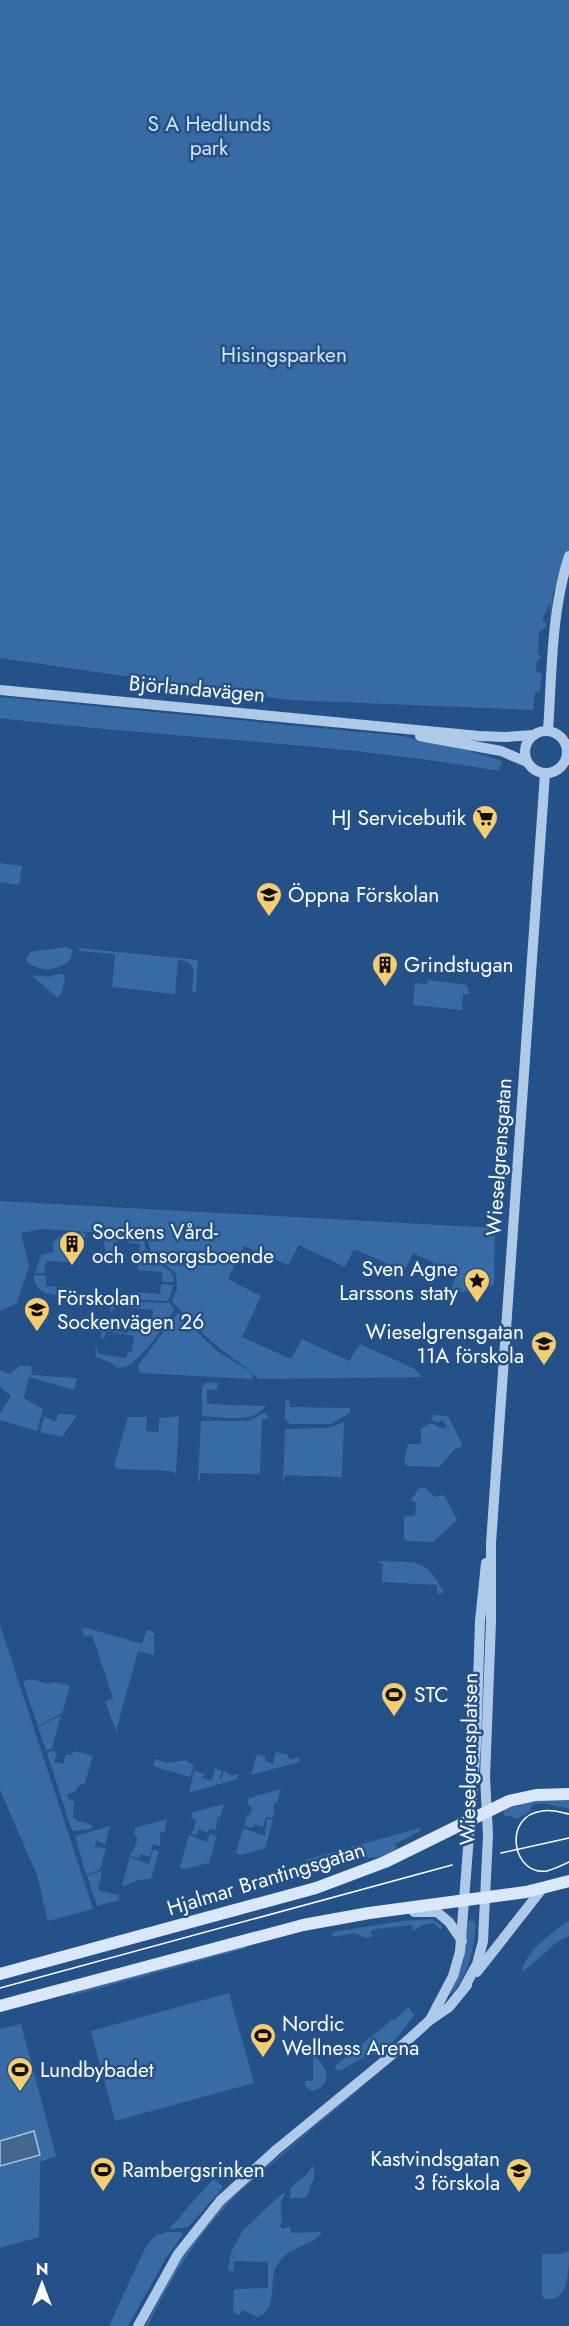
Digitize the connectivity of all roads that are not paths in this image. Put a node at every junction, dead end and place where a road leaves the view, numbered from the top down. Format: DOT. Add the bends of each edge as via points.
graph roads {
  1 [pos="569,556"];
  2 [pos="0,690"];
  3 [pos="391,728"];
  4 [pos="548,731"];
  5 [pos="534,735"];
  6 [pos="566,741"];
  7 [pos="527,762"];
  8 [pos="564,769"];
  9 [pos="545,774"];
  10 [pos="486,1622"];
  11 [pos="569,1794"];
  12 [pos="487,1812"];
  13 [pos="471,1820"];
  14 [pos="569,1881"];
  15 [pos="542,1889"];
  16 [pos="486,1897"];
  17 [pos="465,1900"];
  18 [pos="387,1910"];
  19 [pos="462,1941"];
  20 [pos="0,1974"];
  21 [pos="464,1988"];
  22 [pos="0,2006"];
  23 [pos="430,2020"];
  24 [pos="138,2326"];
  1 -- 4 [label="street" via="557,611"];
  2 -- 3 [label="street, Björlandavägen"];
  3 -- 5 [label="street, Björlandavägen" via="479,736"];
  3 -- 7 [label="street, Björlandavägen" via="501,751"];
  4 -- 5 [label="street, Björlandavägen"];
  4 -- 6 [label="street"];
  5 -- 7 [label="street" via="525,749"];
  6 -- 8 [label="street"];
  7 -- 9 [label="street, Björlandavägen"];
  8 -- 9 [label="street"];
  9 -- 10 [label="street, Wieselgrensgatan"];
  10 -- 12 [label="street, Wieselgrensplatsen"];
  10 -- 13 [label="street, Wieselgrensplatsen"];
  11 -- 12 [label="main road, Hjalmar Brantingsgatan" via="527,1796"];
  12 -- 13 [label="main road, Hjalmar Brantingsgatan"];
  12 -- 16 [label="street, Wieselgrensplatsen"];
  13 -- 17 [label="street, Wieselgrensplatsen"];
  13 -- 20 [label="main road, Hjalmar Brantingsgatan" via="385,1863 316,1888"];
  14 -- 15 [label="main road"];
  15 -- 16 [label="main road"];
  15 -- 21 [label="street"];
  16 -- 17 [label="main road"];
  16 -- 21 [label="street, Wieselgrensplatsen" via="482,1948"];
  17 -- 18 [label="main road"];
  17 -- 19 [label="street, Wieselgrensplatsen"];
  18 -- 19 [label="street" via="437,1911"];
  18 -- 22 [label="main road" via="303,1925"];
  19 -- 23 [label="street, Wieselgrensplatsen" via="453,1976"];
  21 -- 23 [label="street" via="449,2007"];
  23 -- 24 [label="street" via="220,2200 178,2254"];
}
